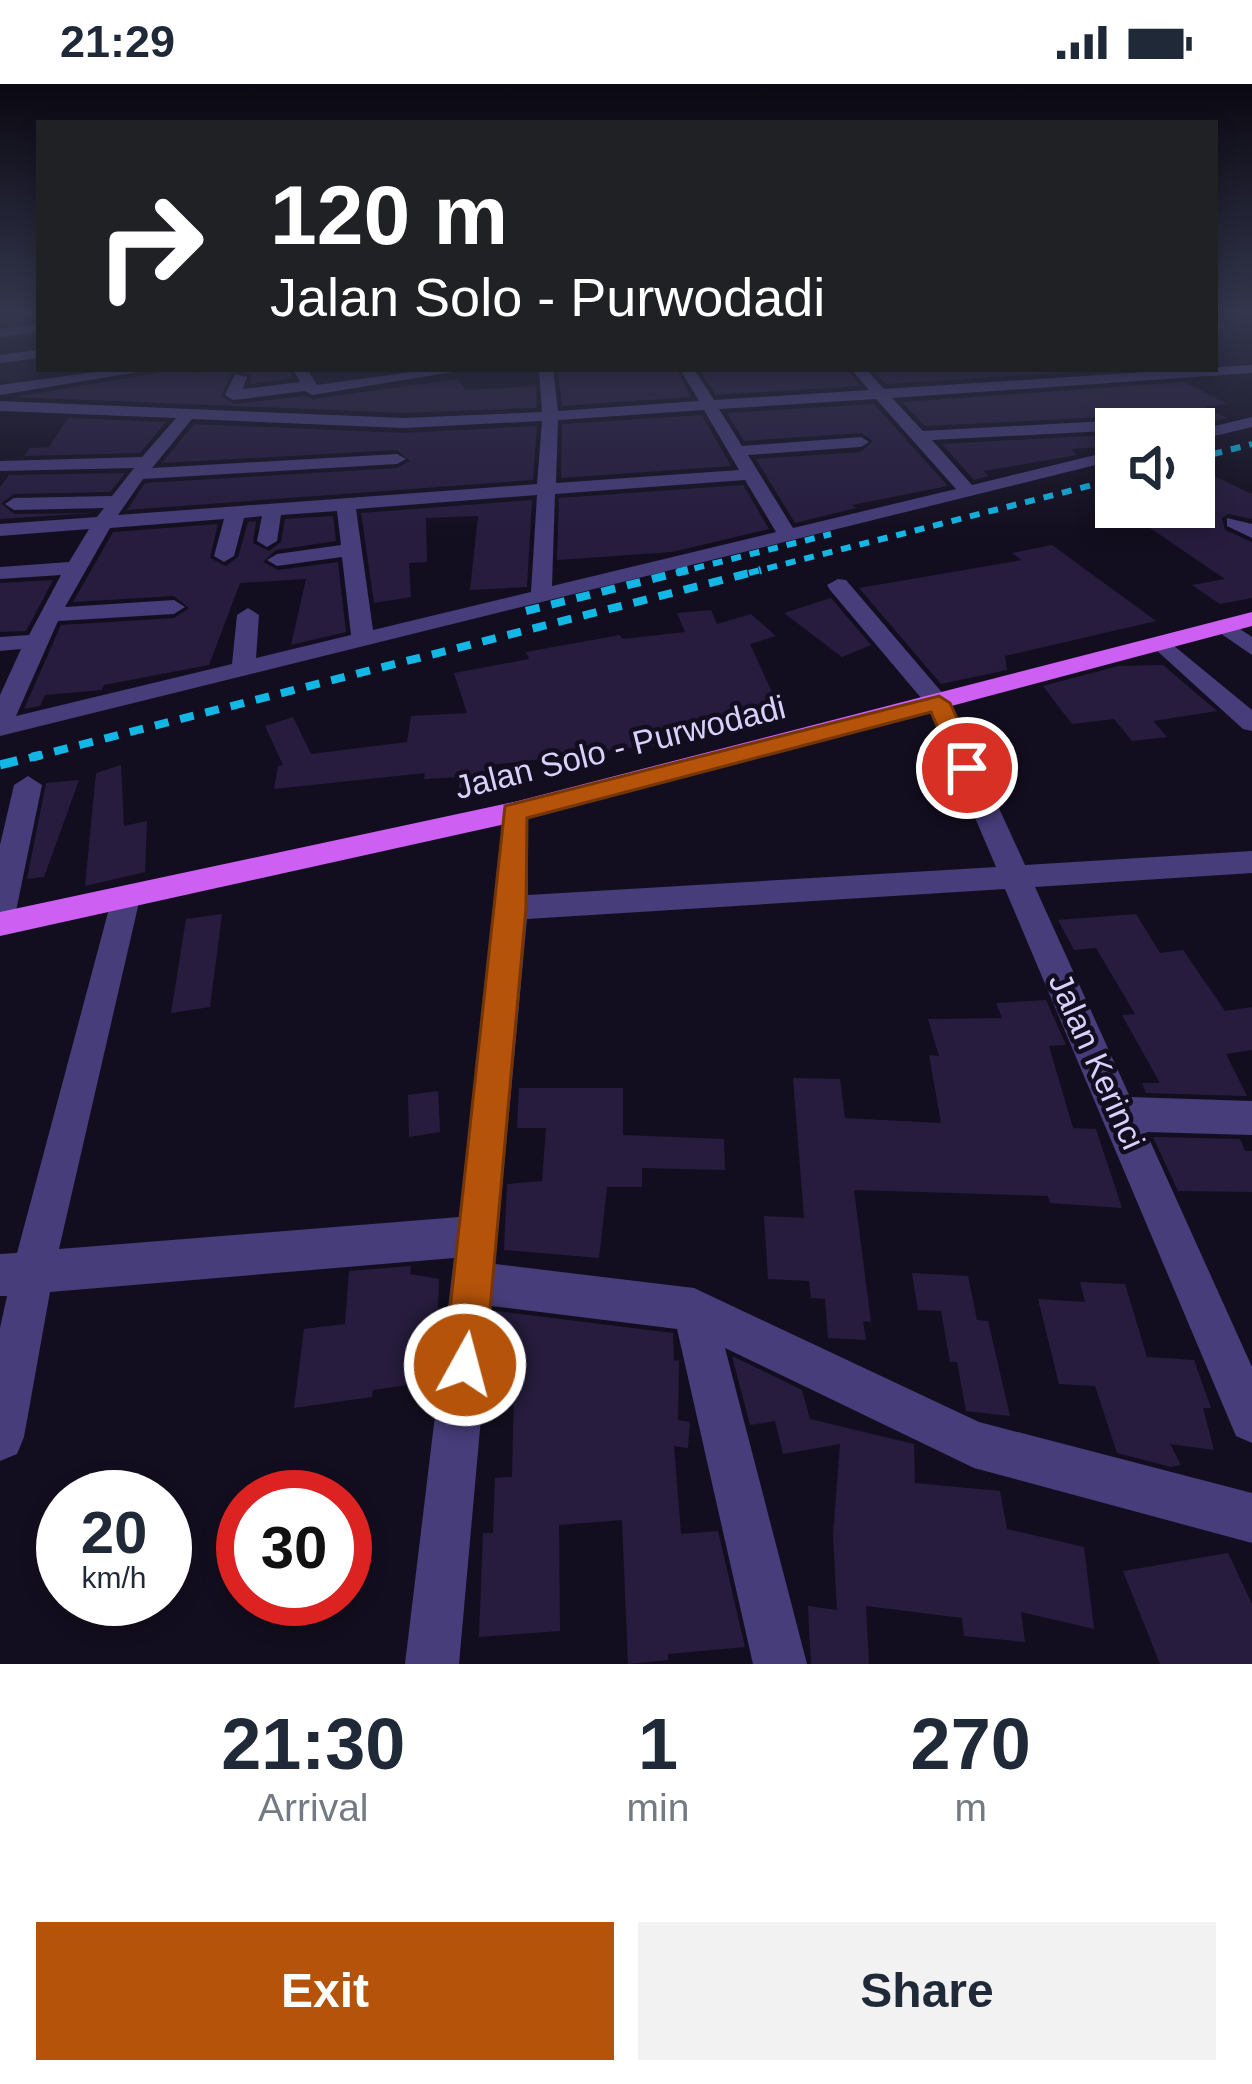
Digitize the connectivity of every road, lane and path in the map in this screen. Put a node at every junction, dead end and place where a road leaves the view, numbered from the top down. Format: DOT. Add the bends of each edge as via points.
graph roads {
  1 [pos="237,386"];
  2 [pos="438,386"];
  3 [pos="547,386"];
  4 [pos="697,386"];
  5 [pos="873,386"];
  6 [pos="1021,386"];
  7 [pos="1052,386"];
  8 [pos="311,388"];
  9 [pos="881,394"];
  10 [pos="1069,398"];
  11 [pos="415,401"];
  12 [pos="708,404"];
  13 [pos="0,406"];
  14 [pos="27,407"];
  15 [pos="1088,412"];
  16 [pos="188,414"];
  17 [pos="550,416"];
  18 [pos="1095,417"];
  19 [pos="330,418"];
  20 [pos="980,421"];
  21 [pos="1252,422"];
  22 [pos="0,426"];
  23 [pos="914,430"];
  24 [pos="1095,430"];
  25 [pos="1215,431"];
  26 [pos="861,442"];
  27 [pos="737,451"];
  28 [pos="397,459"];
  29 [pos="1095,460"];
  30 [pos="0,466"];
  31 [pos="140,468"];
  32 [pos="751,474"];
  33 [pos="545,489"];
  34 [pos="968,491"];
  35 [pos="118,502"];
  36 [pos="14,504"];
  37 [pos="346,506"];
  38 [pos="272,512"];
  39 [pos="235,514"];
  40 [pos="101,526"];
  41 [pos="0,530"];
  42 [pos="788,536"];
  43 [pos="351,550"];
  44 [pos="224,556"];
  45 [pos="73,568"];
  46 [pos="0,573"];
  47 [pos="838,585"];
  48 [pos="541,596"];
  49 [pos="174,607"];
  50 [pos="48,614"];
  51 [pos="248,615"];
  52 [pos="1252,619"];
  53 [pos="1226,626"];
  54 [pos="363,638"];
  55 [pos="34,641"];
  56 [pos="0,644"];
  57 [pos="1162,644"];
  58 [pos="1252,648"];
  59 [pos="243,668"];
  60 [pos="939,703"];
  61 [pos="1252,723"];
  62 [pos="0,726"];
  63 [pos="28,785"];
  64 [pos="514,812"];
  65 [pos="1252,862"];
  66 [pos="1015,878"];
  67 [pos="125,898"];
  68 [pos="512,908"];
  69 [pos="0,911"];
  70 [pos="0,924"];
  71 [pos="1121,1114"];
  72 [pos="1252,1118"];
  73 [pos="476,1260"];
  74 [pos="16,1274"];
  75 [pos="694,1310"];
  76 [pos="1252,1420"];
  77 [pos="0,1437"];
  78 [pos="1252,1518"];
  79 [pos="432,1664"];
  80 [pos="780,1664"];
  1 -- 8 [label="street" via="234,397"];
  2 -- 11 [label="street"];
  3 -- 17 [label="street"];
  4 -- 12 [label="street"];
  5 -- 9 [label="street"];
  6 -- 9 [label="street"];
  7 -- 10 [label="street"];
  8 -- 11 [label="street"];
  8 -- 19 [label="street"];
  9 -- 12 [label="street"];
  9 -- 23 [label="street"];
  11 -- 17 [label="street"];
  11 -- 19 [label="street"];
  12 -- 17 [label="street"];
  12 -- 27 [label="street"];
  13 -- 14 [label="street"];
  14 -- 16 [label="street"];
  14 -- 22 [label="street"];
  15 -- 18 [label="street"];
  16 -- 19 [label="street"];
  16 -- 31 [label="street"];
  17 -- 33 [label="street"];
  20 -- 23 [label="street"];
  21 -- 25 [label="street"];
  23 -- 24 [label="street"];
  23 -- 34 [label="street"];
  26 -- 27 [label="street"];
  27 -- 32 [label="street"];
  28 -- 31 [label="street"];
  29 -- 34 [label="street"];
  30 -- 31 [label="street"];
  31 -- 35 [label="street"];
  32 -- 33 [label="street"];
  32 -- 42 [label="street"];
  33 -- 37 [label="street"];
  33 -- 48 [label="street"];
  34 -- 42 [label="street"];
  35 -- 36 [label="street"];
  35 -- 40 [label="street"];
  37 -- 38 [label="street"];
  37 -- 43 [label="street"];
  38 -- 39 [label="street"];
  38 -- 43 [label="street" via="272,550"];
  39 -- 40 [label="street"];
  39 -- 44 [label="street"];
  40 -- 41 [label="street"];
  40 -- 45 [label="street"];
  42 -- 48 [label="street"];
  43 -- 54 [label="street"];
  45 -- 46 [label="street"];
  45 -- 50 [label="street"];
  47 -- 60 [label="street, Jalan Kerinci"];
  48 -- 54 [label="street"];
  49 -- 50 [label="street"];
  50 -- 55 [label="street"];
  51 -- 59 [label="street"];
  52 -- 53 [label="main road, Jalan Solo - Purwodadi"];
  53 -- 57 [label="main road, Jalan Solo - Purwodadi"];
  53 -- 58 [label="street"];
  54 -- 59 [label="street"];
  55 -- 56 [label="street"];
  55 -- 62 [label="street"];
  57 -- 60 [label="main road, Jalan Solo - Purwodadi"];
  57 -- 61 [label="street"];
  59 -- 62 [label="street"];
  60 -- 64 [label="main road, Jalan Solo - Purwodadi"];
  60 -- 66 [label="street, Jalan Kerinci"];
  63 -- 69 [label="street"];
  64 -- 67 [label="main road, Jalan Solo - Purwodadi"];
  64 -- 68 [label="street"];
  65 -- 66 [label="street"];
  66 -- 68 [label="street"];
  66 -- 71 [label="street, Jalan Kerinci"];
  67 -- 70 [label="main road, Jalan Solo - Purwodadi"];
  67 -- 74 [label="street"];
  68 -- 73 [label="street"];
  71 -- 72 [label="street"];
  71 -- 76 [label="street, Jalan Kerinci"];
  73 -- 74 [label="street"];
  73 -- 75 [label="street"];
  73 -- 79 [label="street"];
  74 -- 77 [label="street"];
  75 -- 78 [label="street" via="974,1444"];
  75 -- 80 [label="street"];
}
